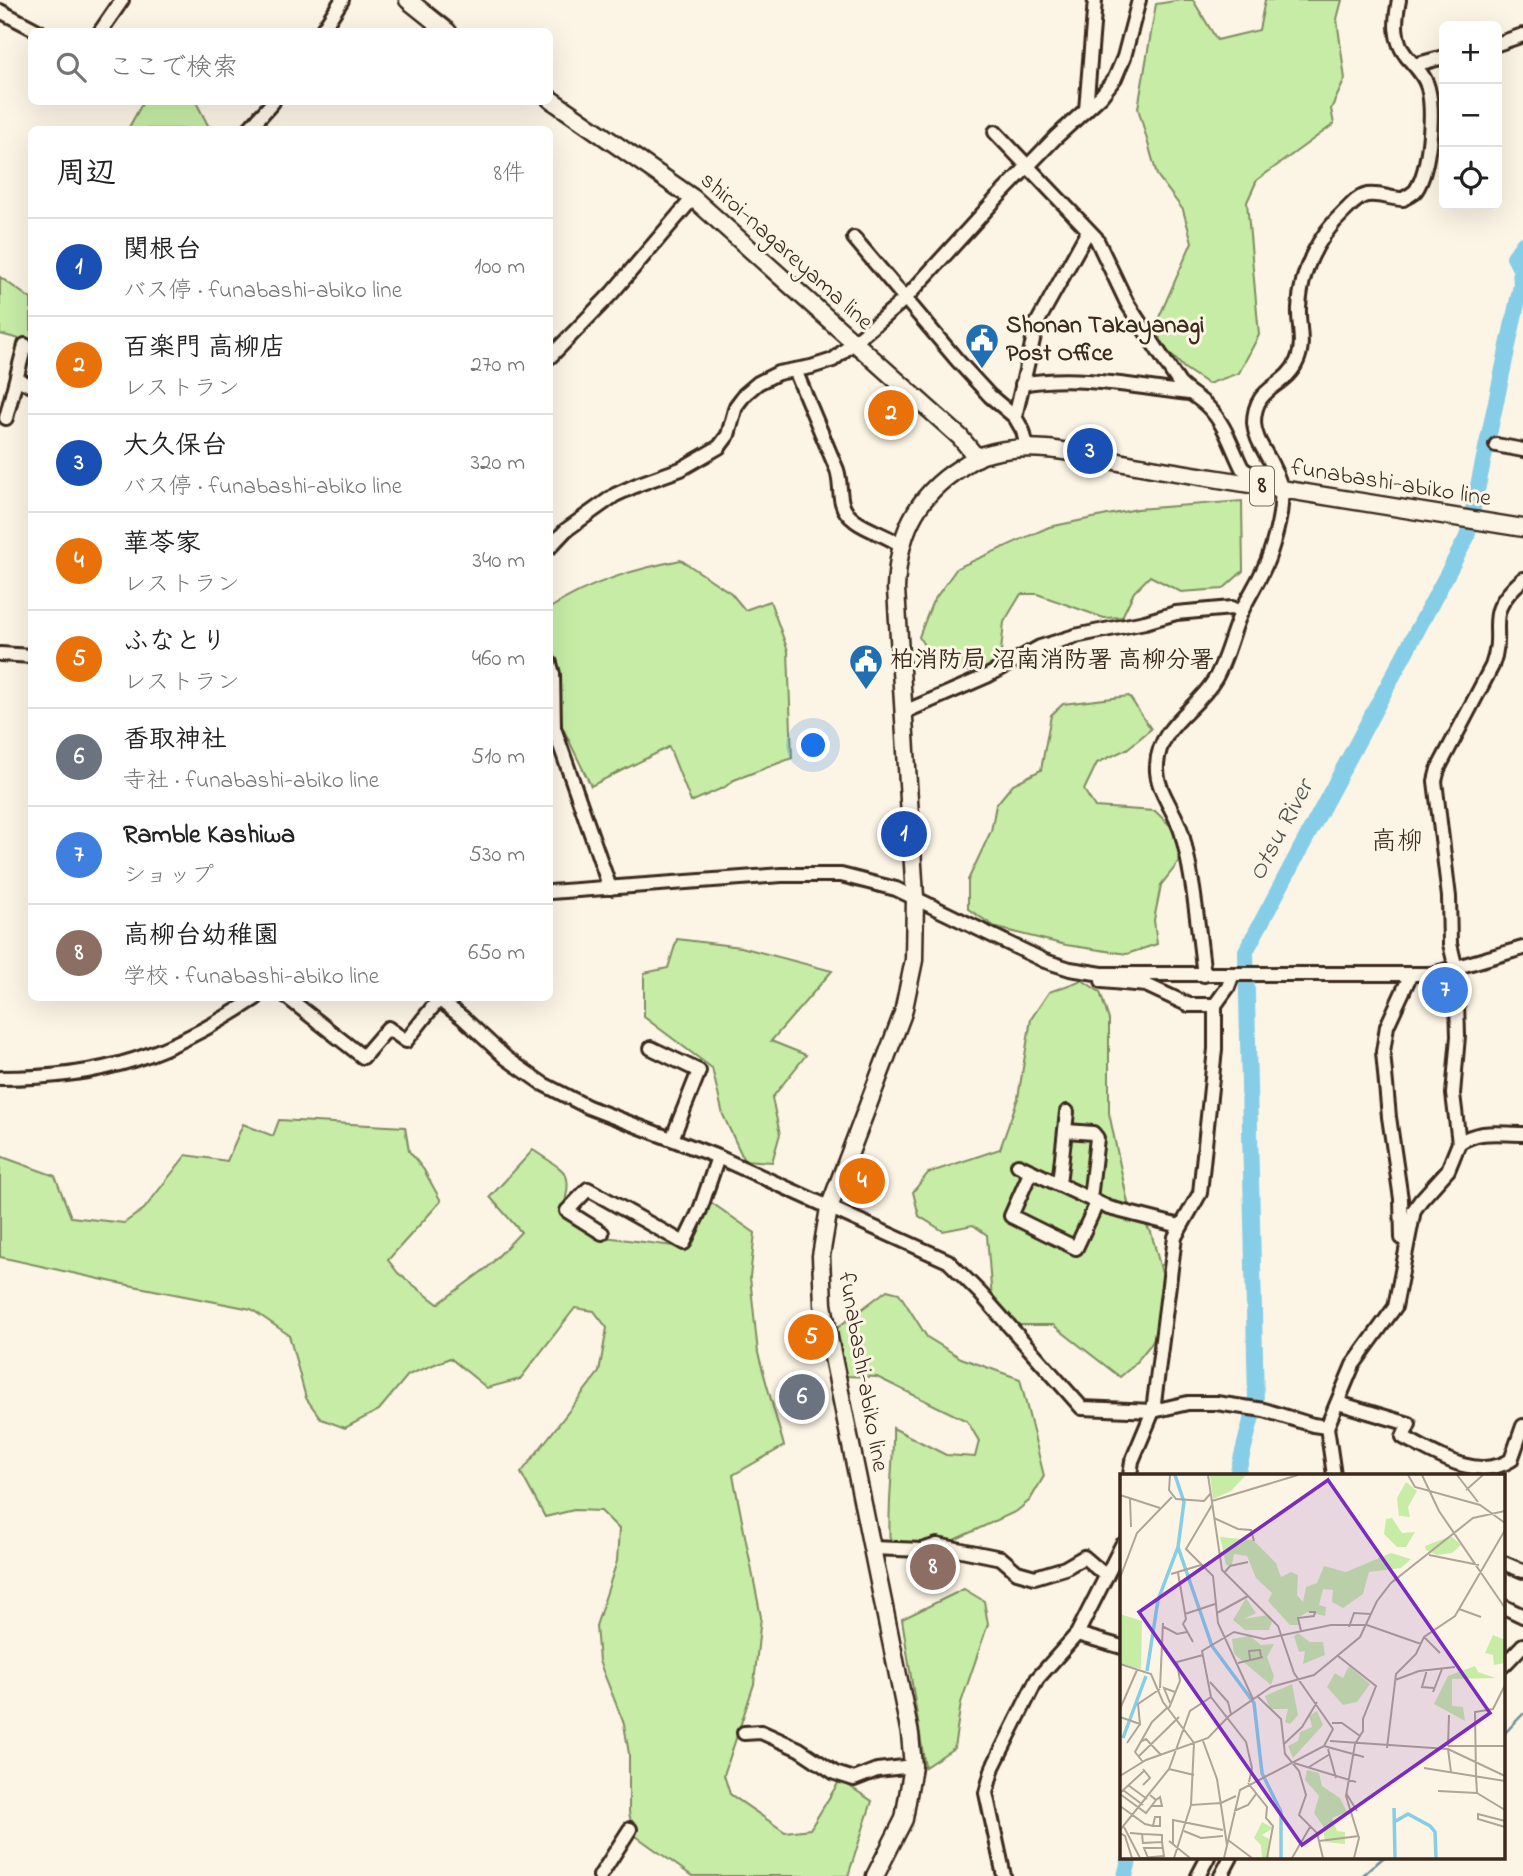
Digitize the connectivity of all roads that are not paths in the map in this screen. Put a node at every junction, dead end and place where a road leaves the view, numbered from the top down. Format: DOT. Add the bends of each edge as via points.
graph roads {
  1 [pos="122,0"];
  2 [pos="342,0"];
  3 [pos="408,0"];
  4 [pos="1095,0"];
  5 [pos="1139,0"];
  6 [pos="1399,0"];
  7 [pos="0,11"];
  8 [pos="32,28"];
  9 [pos="103,28"];
  10 [pos="324,28"];
  11 [pos="443,28"];
  12 [pos="1523,35"];
  13 [pos="1502,42"];
  14 [pos="1439,58"];
  15 [pos="1414,65"];
  16 [pos="553,101"];
  17 [pos="270,105"];
  18 [pos="1086,110"];
  19 [pos="252,126"];
  20 [pos="995,132"];
  21 [pos="1027,166"];
  22 [pos="693,198"];
  23 [pos="1088,231"];
  24 [pos="854,239"];
  25 [pos="905,299"];
  26 [pos="855,343"];
  27 [pos="25,345"];
  28 [pos="553,354"];
  29 [pos="795,370"];
  30 [pos="17,379"];
  31 [pos="28,384"];
  32 [pos="1023,384"];
  33 [pos="1190,393"];
  34 [pos="5,418"];
  35 [pos="1016,418"];
  36 [pos="1496,445"];
  37 [pos="1027,447"];
  38 [pos="1523,450"];
  39 [pos="977,457"];
  40 [pos="1276,473"];
  41 [pos="1282,490"];
  42 [pos="1523,528"];
  43 [pos="553,544"];
  44 [pos="900,545"];
  45 [pos="1523,579"];
  46 [pos="1241,612"];
  47 [pos="0,654"];
  48 [pos="28,656"];
  49 [pos="553,674"];
  50 [pos="902,713"];
  51 [pos="610,888"];
  52 [pos="553,892"];
  53 [pos="915,897"];
  54 [pos="1523,948"];
  55 [pos="1456,969"];
  56 [pos="1102,974"];
  57 [pos="1235,974"];
  58 [pos="1411,974"];
  59 [pos="1204,975"];
  60 [pos="252,1001"];
  61 [pos="292,1001"];
  62 [pos="436,1001"];
  63 [pos="442,1001"];
  64 [pos="1216,1005"];
  65 [pos="651,1048"];
  66 [pos="0,1078"];
  67 [pos="1067,1112"];
  68 [pos="1455,1118"];
  69 [pos="1066,1131"];
  70 [pos="1479,1133"];
  71 [pos="1523,1134"];
  72 [pos="672,1139"];
  73 [pos="1459,1143"];
  74 [pos="718,1157"];
  75 [pos="1018,1165"];
  76 [pos="1031,1171"];
  77 [pos="1059,1184"];
  78 [pos="1094,1201"];
  79 [pos="829,1208"];
  80 [pos="1180,1226"];
  81 [pos="603,1233"];
  82 [pos="1405,1252"];
  83 [pos="1338,1403"];
  84 [pos="1153,1411"];
  85 [pos="1328,1427"];
  86 [pos="1522,1435"];
  87 [pos="1130,1474"];
  88 [pos="1334,1474"];
  89 [pos="872,1548"];
  90 [pos="1120,1549"];
  91 [pos="1507,1564"];
  92 [pos="1523,1571"];
  93 [pos="1106,1576"];
  94 [pos="1506,1608"];
  95 [pos="1523,1616"];
  96 [pos="1077,1634"];
  97 [pos="1523,1645"];
  98 [pos="1120,1646"];
  99 [pos="1506,1663"];
  100 [pos="744,1734"];
  101 [pos="913,1766"];
  102 [pos="630,1829"];
  103 [pos="1207,1858"];
  104 [pos="1230,1858"];
  105 [pos="600,1876"];
  106 [pos="875,1876"];
  107 [pos="1004,1876"];
  108 [pos="1198,1876"];
  109 [pos="1221,1876"];
  1 -- 9 [label="street"];
  2 -- 10 [label="street"];
  3 -- 11 [label="main road"];
  4 -- 18 [label="street"];
  5 -- 18 [label="street" via="1120,70"];
  6 -- 15 [label="street" via="1397,40"];
  7 -- 8 [label="street"];
  12 -- 13 [label="street"];
  14 -- 15 [label="street"];
  15 -- 40 [label="street" via="1428,87 1430,102 1424,172 1416,190 1403,199 1374,195 1358,199 1322,235 1312,254 1300,294 1297,361 1283,379 1265,391 1255,409 1257,439"];
  16 -- 22 [label="main road, shiroi-nagareyama line"];
  17 -- 19 [label="street"];
  18 -- 21 [label="street"];
  20 -- 21 [label="street"];
  21 -- 23 [label="street"];
  21 -- 25 [label="street"];
  22 -- 26 [label="main road, shiroi-nagareyama line"];
  22 -- 28 [label="street"];
  23 -- 32 [label="street" via="1037,323"];
  23 -- 33 [label="street" via="1096,238 1127,303"];
  24 -- 25 [label="street"];
  25 -- 26 [label="street"];
  25 -- 35 [label="street" via="990,396"];
  26 -- 29 [label="street" via="833,360"];
  26 -- 39 [label="main road, shiroi-nagareyama line"];
  27 -- 30 [label="street"];
  29 -- 43 [label="street" via="778,373 745,394 719,447 681,469 615,495"];
  29 -- 44 [label="street" via="837,470 842,505 853,520"];
  30 -- 31 [label="street"];
  30 -- 34 [label="street"];
  32 -- 33 [label="street" via="1079,382"];
  32 -- 35 [label="street"];
  33 -- 40 [label="street" via="1217,418 1247,473"];
  35 -- 37 [label="street"];
  36 -- 38 [label="street"];
  37 -- 39 [label="main road, funabashi-abiko line / 8"];
  37 -- 41 [label="main road, funabashi-abiko line / 8"];
  39 -- 44 [label="main road, funabashi-abiko line / 8" via="938,483 908,524"];
  40 -- 41 [label="street"];
  41 -- 42 [label="main road, funabashi-abiko line / 8"];
  41 -- 46 [label="street" via="1270,553"];
  44 -- 50 [label="main road, funabashi-abiko line / 8" via="896,589"];
  45 -- 55 [label="street" via="1504,597 1496,614 1492,666 1435,781"];
  46 -- 50 [label="street" via="1232,608 1175,613 1075,636 1040,647"];
  46 -- 59 [label="street" via="1216,677 1167,732 1157,761 1159,782 1181,830 1190,870"];
  47 -- 48 [label="street"];
  49 -- 51 [label="street" via="554,727"];
  50 -- 53 [label="main road, funabashi-abiko line / 8"];
  51 -- 52 [label="street"];
  51 -- 53 [label="street" via="841,875"];
  53 -- 56 [label="street" via="1045,961"];
  53 -- 79 [label="main road, funabashi-abiko line / 8" via="914,960 903,1013"];
  54 -- 55 [label="street"];
  55 -- 58 [label="street"];
  55 -- 68 [label="street"];
  56 -- 59 [label="street"];
  56 -- 64 [label="street" via="1102,981 1146,985 1189,1005"];
  57 -- 58 [label="street"];
  57 -- 59 [label="street"];
  57 -- 64 [label="street"];
  58 -- 82 [label="street" via="1387,1027 1382,1052"];
  60 -- 66 [label="street" via="192,1038 124,1064 68,1075"];
  61 -- 62 [label="street" via="363,1057 388,1028 406,1041"];
  63 -- 72 [label="street" via="543,1084"];
  64 -- 80 [label="street" via="1200,1193"];
  65 -- 72 [label="street" via="699,1071"];
  67 -- 69 [label="street"];
  68 -- 70 [label="street"];
  68 -- 73 [label="street"];
  69 -- 77 [label="street"];
  69 -- 78 [label="street" via="1093,1133 1097,1138"];
  70 -- 71 [label="street"];
  70 -- 73 [label="street"];
  72 -- 74 [label="street"];
  73 -- 82 [label="street" via="1448,1170 1415,1210"];
  74 -- 79 [label="street"];
  74 -- 81 [label="street" via="684,1243 589,1189 567,1211"];
  75 -- 76 [label="street"];
  76 -- 77 [label="street"];
  76 -- 78 [label="street" via="1011,1216 1076,1248"];
  77 -- 78 [label="street"];
  78 -- 80 [label="street"];
  79 -- 84 [label="street" via="948,1261 1082,1408"];
  79 -- 89 [label="main road, funabashi-abiko line / 8" via="821,1256 823,1304"];
  80 -- 84 [label="street"];
  82 -- 83 [label="street" via="1395,1307 1353,1365"];
  83 -- 85 [label="street"];
  83 -- 86 [label="street" via="1409,1424 1403,1437 1464,1466 1506,1464"];
  84 -- 85 [label="street" via="1188,1403 1216,1404 1264,1410"];
  84 -- 87 [label="street"];
  85 -- 88 [label="street"];
  89 -- 93 [label="street" via="922,1550 937,1545 1001,1558 1017,1572 1035,1577 1084,1557"];
  89 -- 101 [label="main road, funabashi-abiko line / 8" via="905,1704"];
  90 -- 93 [label="street"];
  91 -- 92 [label="street"];
  93 -- 96 [label="street"];
  94 -- 95 [label="street"];
  96 -- 98 [label="street"];
  96 -- 107 [label="street" via="1037,1679 989,1780 986,1793"];
  97 -- 99 [label="street"];
  100 -- 101 [label="street" via="761,1732 854,1779 877,1770"];
  101 -- 106 [label="main road, funabashi-abiko line / 8" via="904,1819"];
  102 -- 105 [label="street"];
  103 -- 108 [label="street"];
  104 -- 109 [label="street"];
}
